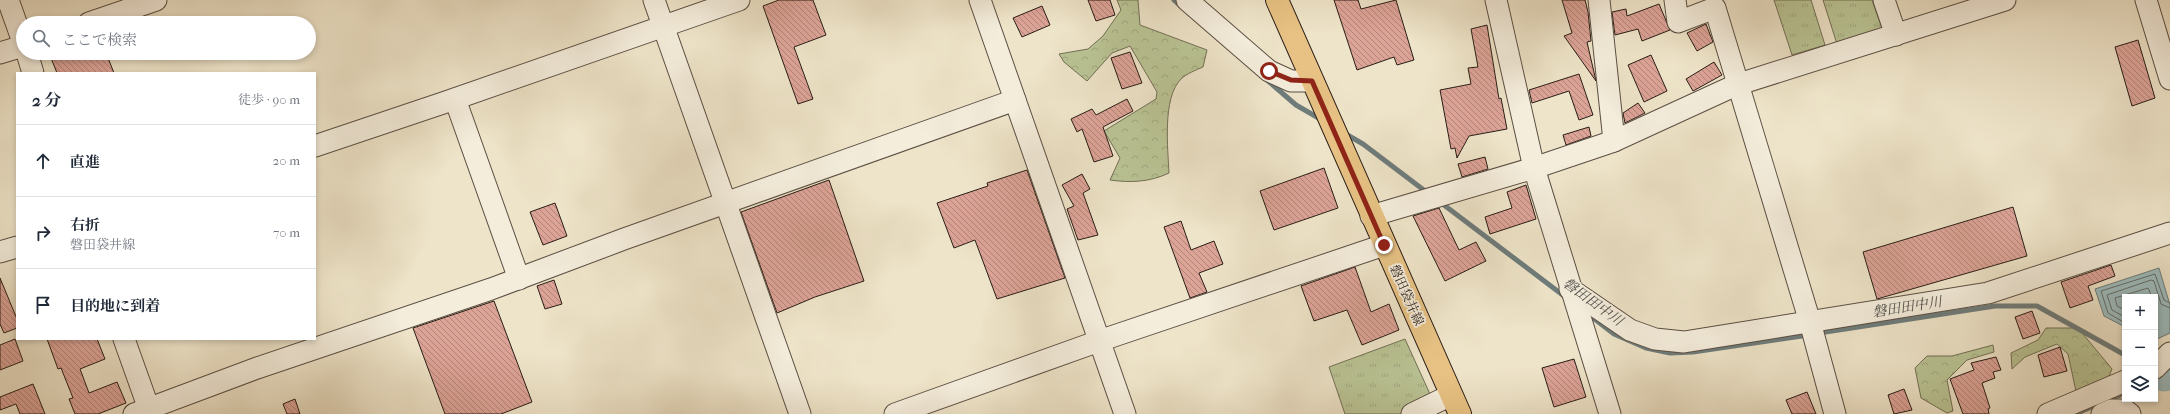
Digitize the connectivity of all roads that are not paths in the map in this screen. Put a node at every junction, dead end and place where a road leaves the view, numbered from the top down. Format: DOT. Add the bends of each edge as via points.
graph roads {
  1 [pos="8,0"];
  2 [pos="156,0"];
  3 [pos="654,0"];
  4 [pos="739,0"];
  5 [pos="980,0"];
  6 [pos="1187,0"];
  7 [pos="1277,0"];
  8 [pos="1496,0"];
  9 [pos="1598,0"];
  10 [pos="1675,0"];
  11 [pos="1884,0"];
  12 [pos="2005,0"];
  13 [pos="2146,0"];
  14 [pos="109,16"];
  15 [pos="16,22"];
  16 [pos="663,27"];
  17 [pos="1896,35"];
  18 [pos="16,48"];
  19 [pos="0,53"];
  20 [pos="29,60"];
  21 [pos="33,72"];
  22 [pos="2170,79"];
  23 [pos="1312,81"];
  24 [pos="1736,85"];
  25 [pos="455,99"];
  26 [pos="1015,100"];
  27 [pos="1614,141"];
  28 [pos="316,146"];
  29 [pos="1534,168"];
  30 [pos="726,203"];
  31 [pos="1371,216"];
  32 [pos="2170,233"];
  33 [pos="1384,245"];
  34 [pos="16,247"];
  35 [pos="0,252"];
  36 [pos="519,279"];
  37 [pos="1570,289"];
  38 [pos="1812,331"];
  39 [pos="124,340"];
  40 [pos="1100,341"];
  41 [pos="2170,353"];
  42 [pos="2157,366"];
  43 [pos="2122,382"];
  44 [pos="1455,404"];
  45 [pos="141,412"];
  46 [pos="800,414"];
  47 [pos="895,414"];
  48 [pos="1125,414"];
  49 [pos="1412,414"];
  50 [pos="1610,414"];
  51 [pos="1835,414"];
  52 [pos="2048,414"];
  53 [pos="2102,414"];
  54 [pos="2130,414"];
  1 -- 15 [label="street"];
  2 -- 14 [label="street"];
  3 -- 16 [label="street"];
  4 -- 16 [label="street"];
  5 -- 26 [label="street"];
  6 -- 23 [label="street" via="1269,71 1291,80"];
  7 -- 23 [label="main road, 磐田袋井線"];
  8 -- 29 [label="street"];
  9 -- 27 [label="street"];
  10 -- 24 [label="street" via="1678,22 1715,8"];
  11 -- 17 [label="street"];
  12 -- 17 [label="street"];
  13 -- 22 [label="street"];
  16 -- 25 [label="street"];
  16 -- 30 [label="street"];
  17 -- 24 [label="street"];
  18 -- 19 [label="street"];
  20 -- 21 [label="street"];
  23 -- 31 [label="main road, 磐田袋井線"];
  24 -- 27 [label="street"];
  24 -- 38 [label="street"];
  25 -- 28 [label="street"];
  25 -- 36 [label="street"];
  26 -- 30 [label="street"];
  26 -- 40 [label="street"];
  27 -- 29 [label="street"];
  29 -- 31 [label="street"];
  29 -- 37 [label="street"];
  30 -- 36 [label="street"];
  30 -- 46 [label="street"];
  31 -- 33 [label="main road, 磐田袋井線"];
  32 -- 38 [label="street" via="1988,293"];
  33 -- 40 [label="street"];
  33 -- 44 [label="main road, 磐田袋井線"];
  34 -- 35 [label="street"];
  36 -- 45 [label="street" via="257,368"];
  37 -- 38 [label="street" via="1630,330 1655,339 1684,342"];
  37 -- 50 [label="street"];
  38 -- 51 [label="street"];
  39 -- 45 [label="street"];
  40 -- 47 [label="street"];
  40 -- 48 [label="street"];
  41 -- 42 [label="street"];
  43 -- 52 [label="street"];
  44 -- 49 [label="street"];
  53 -- 54 [label="street" via="2111,410 2125,410"];
}
